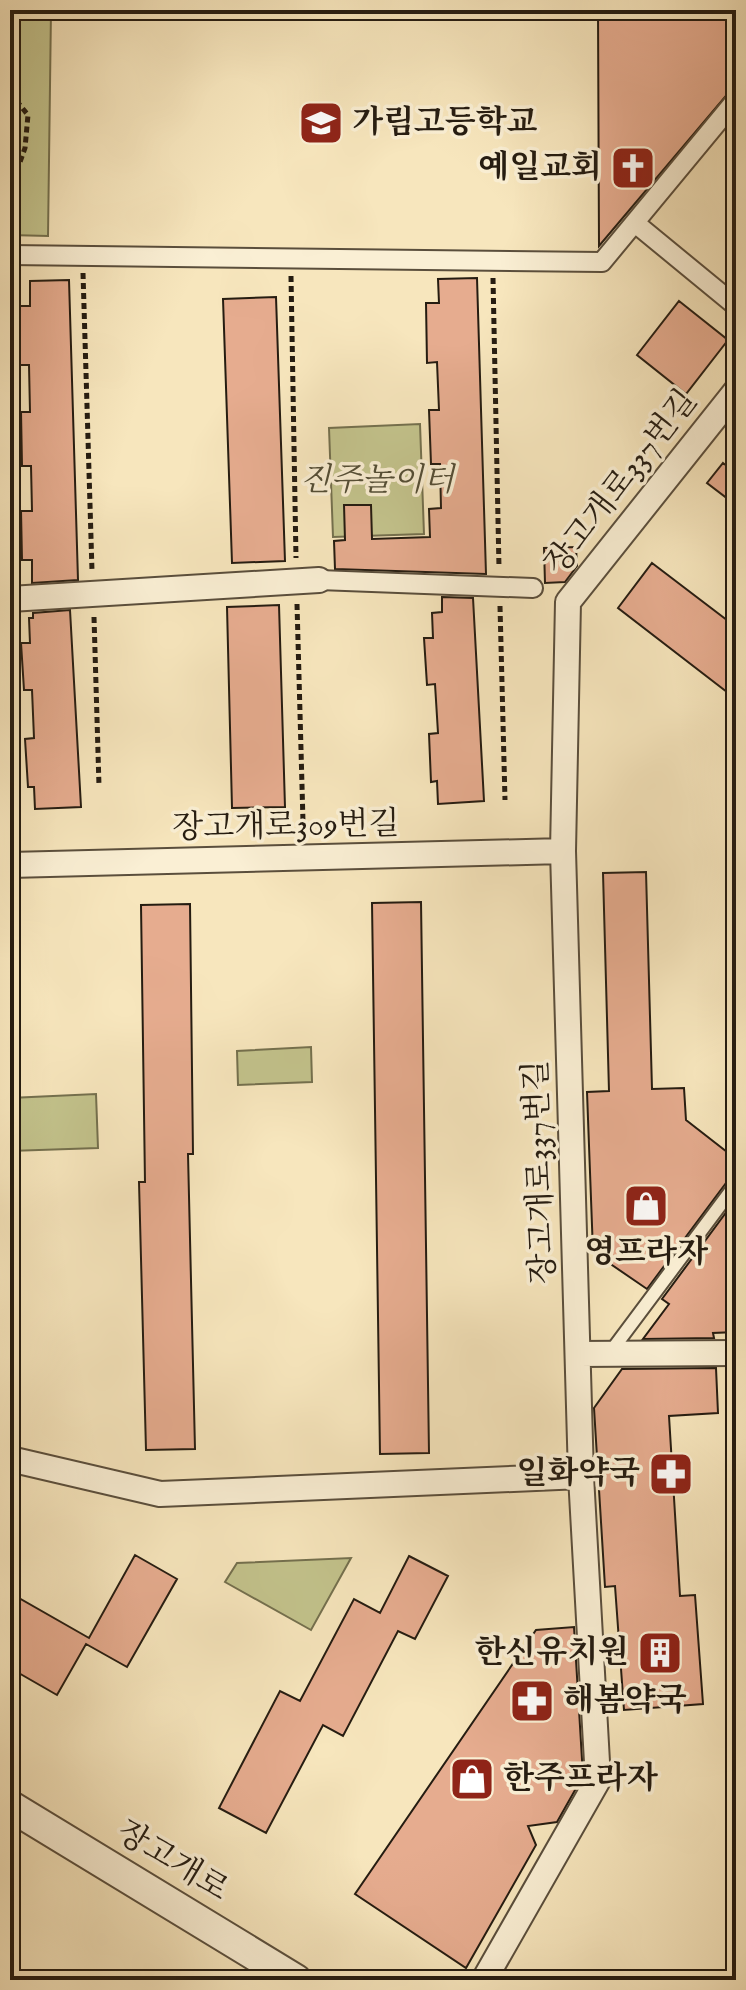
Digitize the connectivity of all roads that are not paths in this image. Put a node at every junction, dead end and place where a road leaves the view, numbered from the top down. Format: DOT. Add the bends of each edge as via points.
graph roads {
  1 [pos="736,100"];
  2 [pos="635,223"];
  3 [pos="10,255"];
  4 [pos="736,306"];
  5 [pos="736,391"];
  6 [pos="308,580"];
  7 [pos="533,588"];
  8 [pos="10,599"];
  9 [pos="563,851"];
  10 [pos="10,865"];
  11 [pos="736,1184"];
  12 [pos="734,1351"];
  13 [pos="578,1354"];
  14 [pos="609,1354"];
  15 [pos="10,1459"];
  16 [pos="581,1476"];
  17 [pos="10,1806"];
  18 [pos="296,1980"];
  19 [pos="484,1980"];
  1 -- 2 [label="street"];
  2 -- 3 [label="street" via="602,262"];
  2 -- 4 [label="street"];
  5 -- 9 [label="street, 장고개로337번길" via="568,602"];
  6 -- 7 [label="street"];
  6 -- 8 [label="street"];
  9 -- 10 [label="street, 장고개로309번길"];
  9 -- 13 [label="street, 장고개로337번길"];
  11 -- 14 [label="lane"];
  12 -- 14 [label="street"];
  13 -- 14 [label="street"];
  13 -- 16 [label="street, 장고개로337번길"];
  15 -- 16 [label="street" via="160,1494"];
  16 -- 19 [label="street, 장고개로337번길" via="598,1780"];
  17 -- 18 [label="street, 장고개로"];
}
